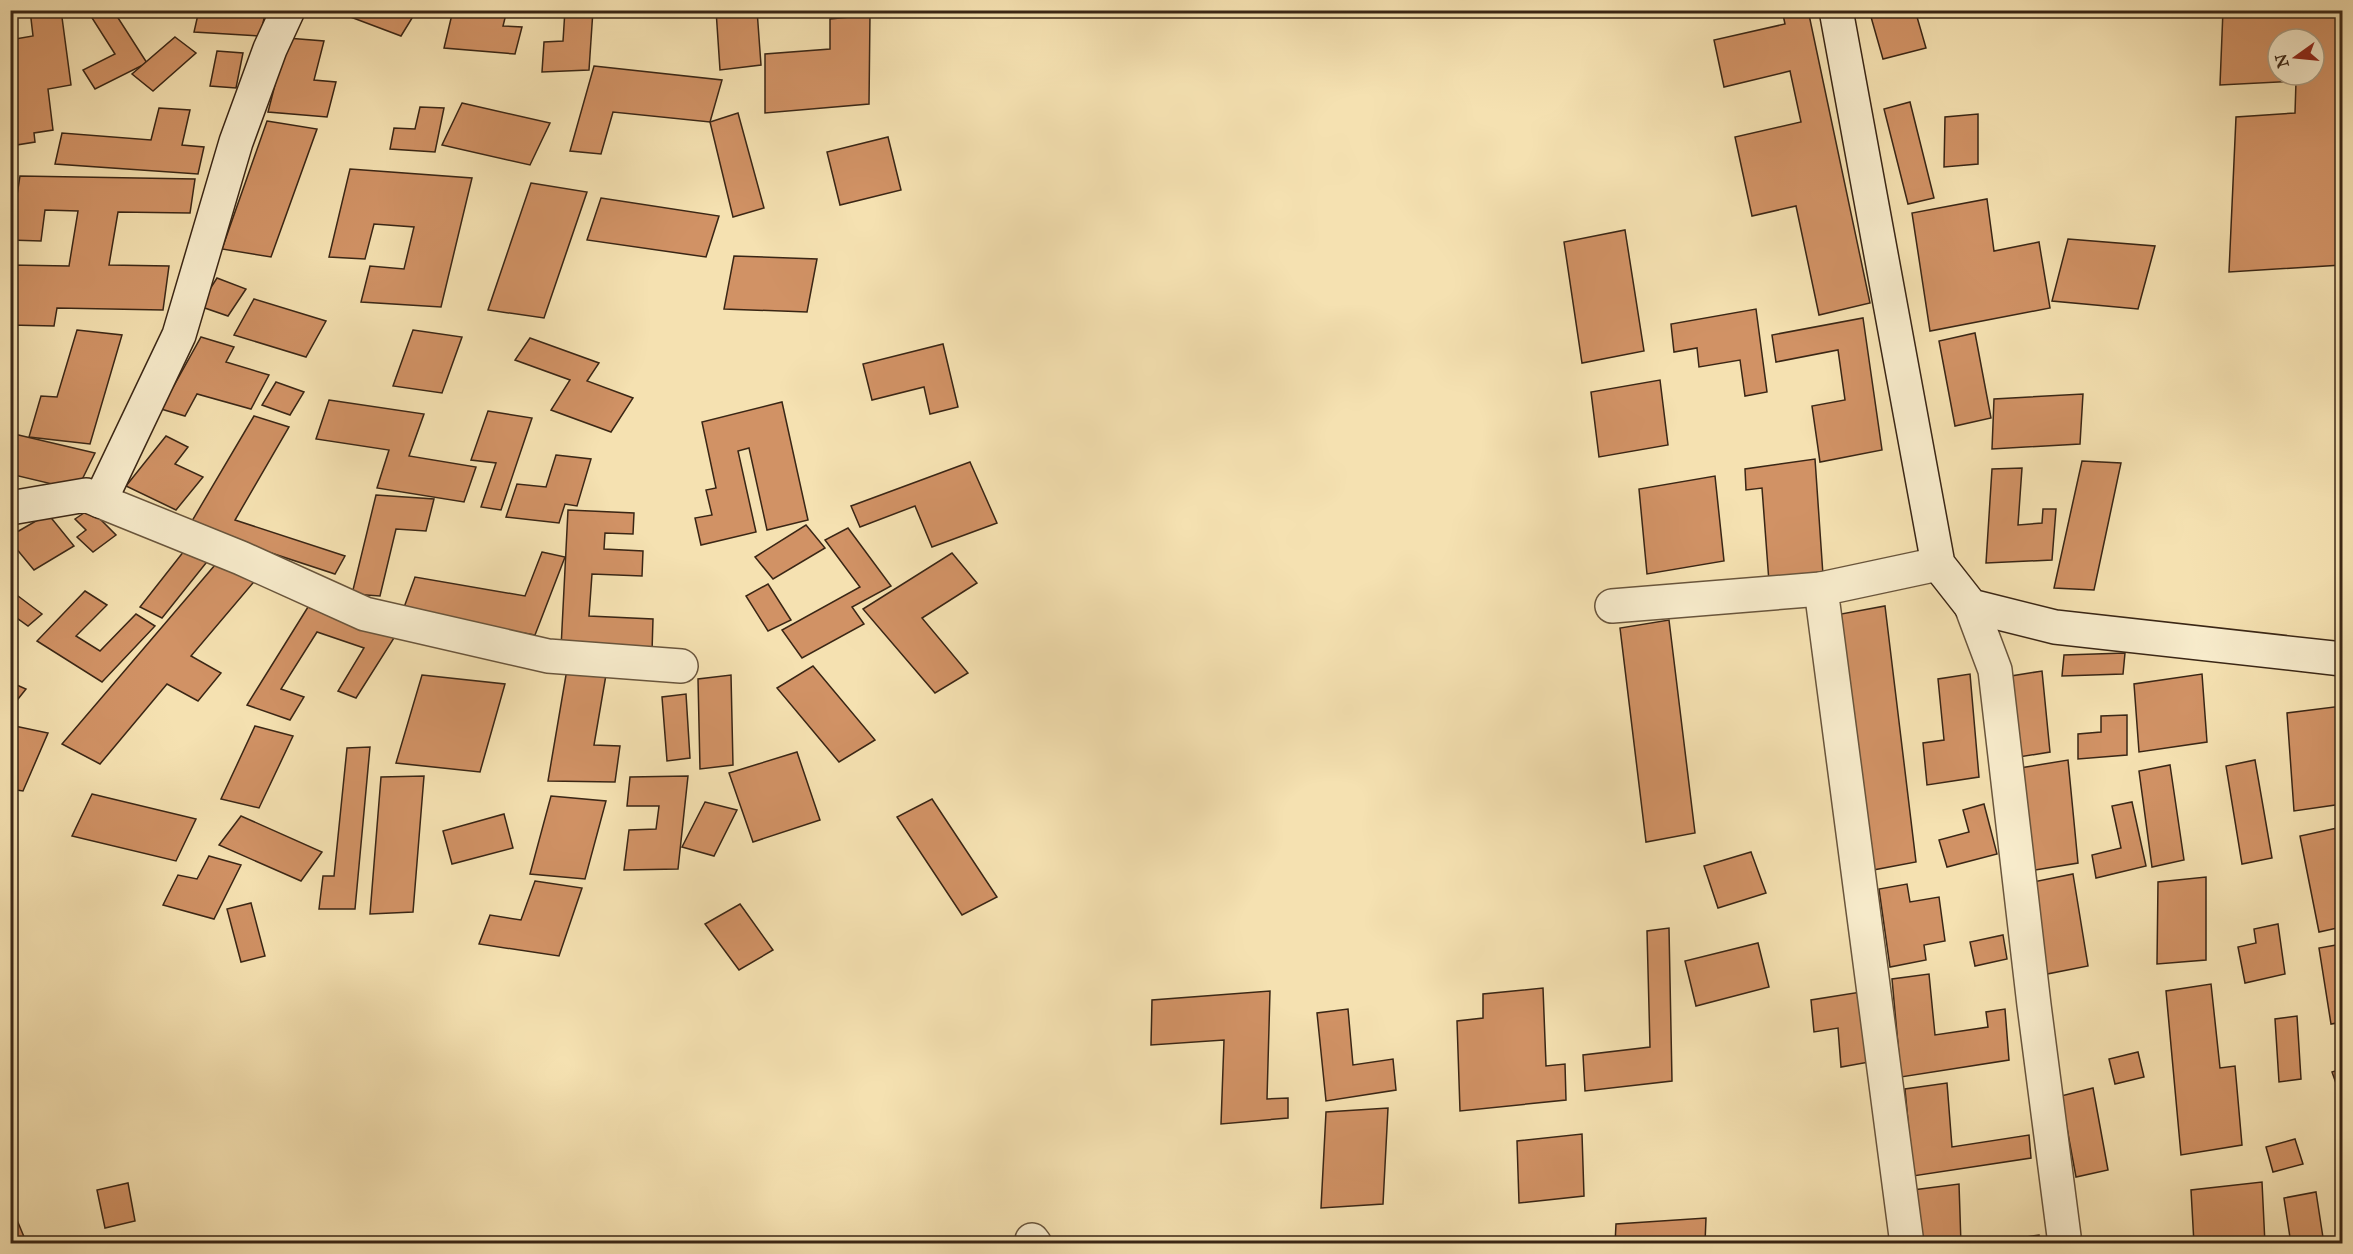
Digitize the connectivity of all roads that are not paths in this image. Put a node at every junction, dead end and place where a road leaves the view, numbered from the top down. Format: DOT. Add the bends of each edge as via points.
graph roads {
  1 [pos="288,10"];
  2 [pos="1836,10"];
  3 [pos="100,501"];
  4 [pos="10,508"];
  5 [pos="1938,564"];
  6 [pos="1821,589"];
  7 [pos="1612,606"];
  8 [pos="1971,606"];
  9 [pos="2343,658"];
  10 [pos="681,666"];
  11 [pos="1907,1244"];
  12 [pos="2065,1244"];
  1 -- 3 [label="street" via="236,142 179,335"];
  2 -- 5 [label="street"];
  3 -- 4 [label="street" via="86,495"];
  3 -- 10 [label="street" via="365,614 548,656"];
  5 -- 6 [label="street"];
  5 -- 8 [label="street"];
  6 -- 7 [label="street"];
  6 -- 11 [label="street"];
  8 -- 9 [label="street" via="2055,627"];
  8 -- 12 [label="street" via="1995,670"];
}
